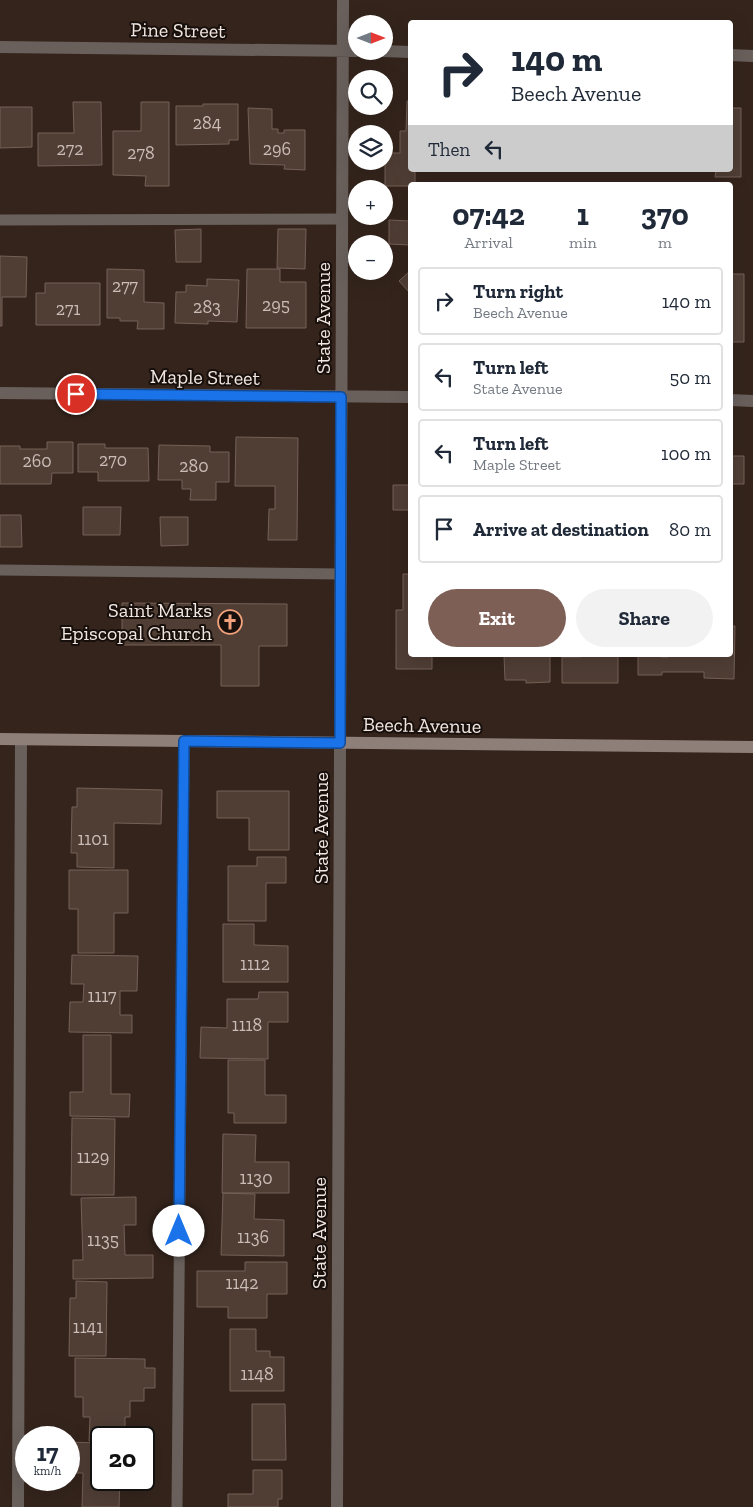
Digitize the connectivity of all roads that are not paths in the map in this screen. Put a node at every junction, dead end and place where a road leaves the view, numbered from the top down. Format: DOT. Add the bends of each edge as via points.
graph roads {
  1 [pos="343,0"];
  2 [pos="0,47"];
  3 [pos="343,51"];
  4 [pos="348,51"];
  5 [pos="393,51"];
  6 [pos="408,52"];
  7 [pos="733,55"];
  8 [pos="753,56"];
  9 [pos="342,219"];
  10 [pos="0,220"];
  11 [pos="0,393"];
  12 [pos="341,397"];
  13 [pos="408,397"];
  14 [pos="733,400"];
  15 [pos="753,401"];
  16 [pos="0,570"];
  17 [pos="340,574"];
  18 [pos="0,739"];
  19 [pos="21,740"];
  20 [pos="184,741"];
  21 [pos="340,743"];
  22 [pos="753,747"];
  23 [pos="18,1507"];
  24 [pos="177,1507"];
  25 [pos="337,1507"];
  1 -- 3 [label="street, State Avenue"];
  2 -- 3 [label="street, Pine Street"];
  3 -- 4 [label="street, Pine Street"];
  3 -- 9 [label="street, State Avenue"];
  5 -- 6 [label="street"];
  7 -- 8 [label="street"];
  9 -- 10 [label="lane"];
  9 -- 12 [label="street, State Avenue"];
  11 -- 12 [label="street, Maple Street"];
  12 -- 13 [label="street, Maple Street"];
  12 -- 17 [label="street, State Avenue"];
  14 -- 15 [label="street"];
  16 -- 17 [label="lane"];
  17 -- 21 [label="street, State Avenue"];
  18 -- 19 [label="street, Beech Avenue"];
  19 -- 20 [label="street, Beech Avenue"];
  19 -- 23 [label="street"];
  20 -- 21 [label="street, Beech Avenue"];
  20 -- 24 [label="lane"];
  21 -- 22 [label="street, Beech Avenue"];
  21 -- 25 [label="street, State Avenue"];
}
